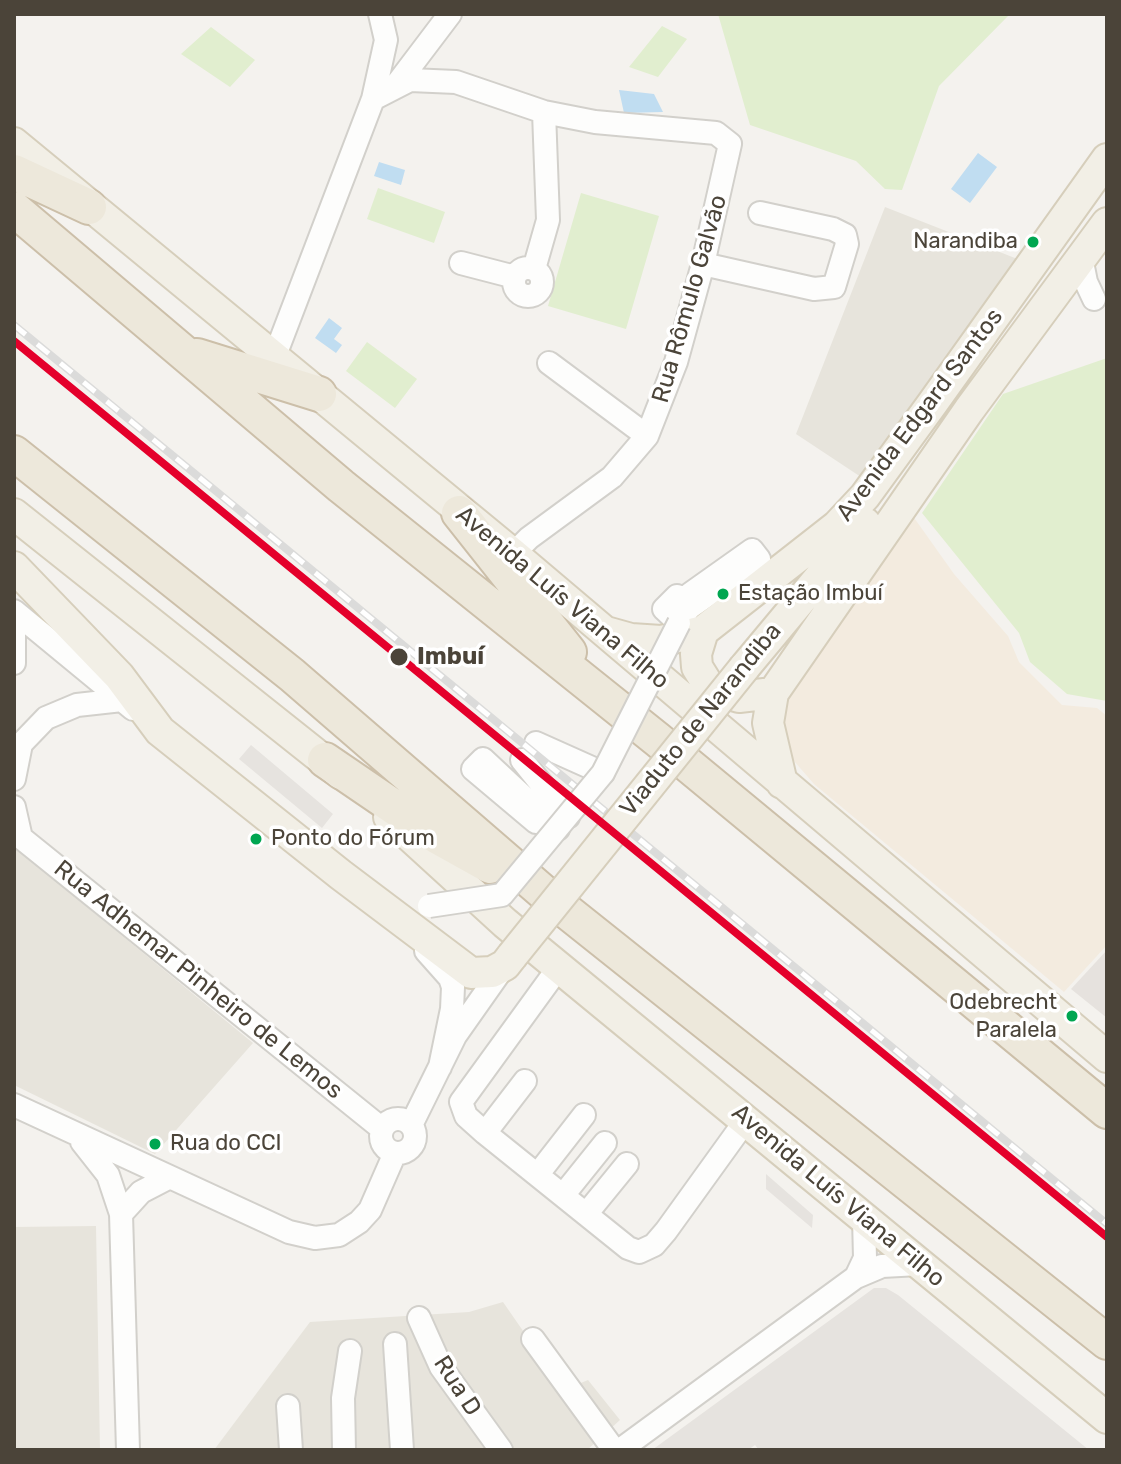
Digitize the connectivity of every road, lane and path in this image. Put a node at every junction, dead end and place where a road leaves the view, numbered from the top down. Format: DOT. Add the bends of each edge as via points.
graph roads {
  1 [pos="380,14"];
  2 [pos="450,14"];
  3 [pos="397,84"];
  4 [pos="373,99"];
  5 [pos="544,112"];
  6 [pos="14,143"];
  7 [pos="1107,159"];
  8 [pos="14,172"];
  9 [pos="89,207"];
  10 [pos="14,209"];
  11 [pos="760,213"];
  12 [pos="1107,223"];
  13 [pos="1081,257"];
  14 [pos="461,263"];
  15 [pos="703,264"];
  16 [pos="1094,299"];
  17 [pos="175,348"];
  18 [pos="274,358"];
  19 [pos="549,363"];
  20 [pos="319,394"];
  21 [pos="969,410"];
  22 [pos="647,436"];
  23 [pos="14,453"];
  24 [pos="459,513"];
  25 [pos="14,514"];
  26 [pos="513,554"];
  27 [pos="14,567"];
  28 [pos="733,569"];
  29 [pos="691,583"];
  30 [pos="14,611"];
  31 [pos="14,627"];
  32 [pos="691,627"];
  33 [pos="600,630"];
  34 [pos="14,663"];
  35 [pos="597,691"];
  36 [pos="773,693"];
  37 [pos="122,700"];
  38 [pos="160,731"];
  39 [pos="325,760"];
  40 [pos="603,773"];
  41 [pos="14,779"];
  42 [pos="782,783"];
  43 [pos="14,807"];
  44 [pos="536,819"];
  45 [pos="563,823"];
  46 [pos="17,835"];
  47 [pos="550,898"];
  48 [pos="429,906"];
  49 [pos="384,908"];
  50 [pos="508,961"];
  51 [pos="559,967"];
  52 [pos="1107,1057"];
  53 [pos="440,1067"];
  54 [pos="525,1081"];
  55 [pos="14,1105"];
  56 [pos="1107,1111"];
  57 [pos="584,1115"];
  58 [pos="746,1120"];
  59 [pos="407,1122"];
  60 [pos="485,1133"];
  61 [pos="72,1134"];
  62 [pos="605,1143"];
  63 [pos="387,1151"];
  64 [pos="627,1164"];
  65 [pos="538,1174"];
  66 [pos="168,1178"];
  67 [pos="564,1194"];
  68 [pos="587,1213"];
  69 [pos="121,1214"];
  70 [pos="864,1218"];
  71 [pos="919,1264"];
  72 [pos="856,1277"];
  73 [pos="419,1318"];
  74 [pos="533,1339"];
  75 [pos="1107,1342"];
  76 [pos="395,1344"];
  77 [pos="350,1351"];
  78 [pos="288,1406"];
  79 [pos="1107,1418"];
  80 [pos="128,1450"];
  81 [pos="291,1450"];
  82 [pos="344,1450"];
  83 [pos="402,1450"];
  84 [pos="501,1450"];
  85 [pos="617,1450"];
  1 -- 4 [label="street" via="386,40"];
  2 -- 3 [label="street"];
  3 -- 4 [label="street"];
  3 -- 5 [label="street" via="456,82"];
  4 -- 18 [label="street"];
  5 -- 14 [label="street" via="548,220 524,273"];
  5 -- 15 [label="street, Rua Rômulo Galvão" via="716,133 727,139 730,152"];
  6 -- 9 [label="main road, Avenida Luís Viana Filho"];
  7 -- 32 [label="main road, Avenida Edgard Santos" via="865,496 815,545"];
  8 -- 9 [label="highway"];
  9 -- 18 [label="main road, Avenida Luís Viana Filho"];
  10 -- 17 [label="highway, Avenida Luís Viana Filho"];
  11 -- 15 [label="street" via="845,235 834,287 814,289"];
  12 -- 13 [label="main road, Avenida Edgard Santos"];
  13 -- 16 [label="street"];
  13 -- 21 [label="main road, Avenida Edgard Santos"];
  15 -- 22 [label="street, Rua Rômulo Galvão" via="676,362"];
  17 -- 20 [label="highway"];
  17 -- 35 [label="highway, Avenida Luís Viana Filho"];
  18 -- 20 [label="main road, Avenida Luís Viana Filho"];
  19 -- 22 [label="street"];
  20 -- 24 [label="main road, Avenida Luís Viana Filho"];
  21 -- 36 [label="main road, Avenida Edgard Santos"];
  21 -- 50 [label="main road, Viaduto de Narandiba, bridge" via="838,552"];
  22 -- 26 [label="street, Rua Rômulo Galvão" via="612,477"];
  23 -- 47 [label="highway" via="292,675"];
  24 -- 26 [label="main road, Avenida Luís Viana Filho"];
  24 -- 35 [label="highway"];
  25 -- 39 [label="main road, Avenida Luís Viana Filho"];
  26 -- 33 [label="main road, Avenida Luís Viana Filho"];
  27 -- 38 [label="main road" via="119,676"];
  28 -- 32 [label="street" via="693,598 690,594 752,550 759,559 689,608"];
  29 -- 32 [label="street" via="664,609"];
  30 -- 37 [label="street"];
  31 -- 34 [label="street"];
  32 -- 33 [label="main road, Avenida Edgard Santos" via="661,641"];
  32 -- 36 [label="main road" via="697,667 710,688 739,697"];
  32 -- 40 [label="street, bridge"];
  33 -- 42 [label="main road, Avenida Luís Viana Filho"];
  35 -- 56 [label="highway, Avenida Luís Viana Filho"];
  36 -- 42 [label="main road" via="768,723"];
  37 -- 38 [label="street"];
  37 -- 41 [label="street" via="77,705 46,718 21,744"];
  38 -- 49 [label="main road"];
  39 -- 47 [label="highway" via="438,837"];
  39 -- 51 [label="main road, Avenida Luís Viana Filho"];
  40 -- 45 [label="street, bridge"];
  40 -- 45 [label="street" via="529,752"];
  42 -- 52 [label="main road, Avenida Luís Viana Filho"];
  43 -- 46 [label="street"];
  44 -- 45 [label="street" via="481,770 484,767 539,818 536,822 473,769 483,759"];
  45 -- 48 [label="street, bridge" via="502,895"];
  46 -- 63 [label="street, Rua Adhemar Pinheiro de Lemos"];
  47 -- 75 [label="highway"];
  49 -- 50 [label="main road" via="471,973 492,972"];
  49 -- 53 [label="street" via="450,978 452,1009"];
  50 -- 53 [label="street" via="455,1036"];
  51 -- 58 [label="main road, Avenida Luís Viana Filho"];
  51 -- 60 [label="street" via="461,1102 466,1116"];
  53 -- 59 [label="street"];
  54 -- 60 [label="street"];
  55 -- 61 [label="street"];
  57 -- 65 [label="street"];
  58 -- 68 [label="street" via="646,1250 628,1248"];
  58 -- 70 [label="main road, Avenida Luís Viana Filho"];
  59 -- 63 [label="street" via="390,1119"];
  59 -- 63 [label="street" via="415,1135 413,1145 405,1152"];
  60 -- 65 [label="street"];
  61 -- 66 [label="street"];
  61 -- 69 [label="street" via="104,1168"];
  62 -- 67 [label="street"];
  63 -- 66 [label="street" via="370,1210 347,1231 326,1238 289,1232"];
  64 -- 68 [label="street"];
  65 -- 67 [label="street"];
  66 -- 69 [label="street" via="141,1192"];
  67 -- 68 [label="street"];
  69 -- 80 [label="street"];
  70 -- 71 [label="main road, Avenida Luís Viana Filho"];
  70 -- 72 [label="street" via="865,1258"];
  71 -- 72 [label="street" via="882,1266"];
  71 -- 79 [label="main road, Avenida Luís Viana Filho"];
  72 -- 85 [label="street"];
  73 -- 84 [label="street, Rua D" via="441,1367"];
  74 -- 85 [label="street"];
  76 -- 83 [label="street"];
  77 -- 82 [label="street" via="343,1398"];
  78 -- 81 [label="street"];
}
